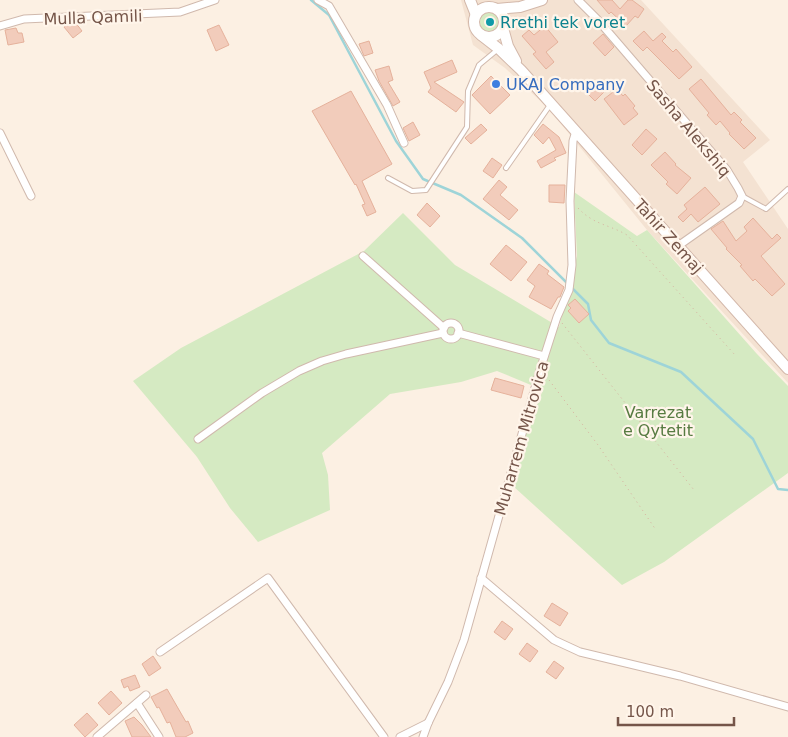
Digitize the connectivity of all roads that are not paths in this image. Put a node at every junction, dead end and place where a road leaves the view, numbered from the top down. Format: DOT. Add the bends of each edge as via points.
graph roads {
  1 [pos="215,0"];
  2 [pos="318,0"];
  3 [pos="470,0"];
  4 [pos="485,0"];
  5 [pos="578,0"];
  6 [pos="539,1"];
  7 [pos="496,8"];
  8 [pos="476,15"];
  9 [pos="0,26"];
  10 [pos="504,26"];
  11 [pos="481,35"];
  12 [pos="499,49"];
  13 [pos="521,70"];
  14 [pos="551,103"];
  15 [pos="576,131"];
  16 [pos="0,133"];
  17 [pos="404,143"];
  18 [pos="506,168"];
  19 [pos="388,178"];
  20 [pos="788,189"];
  21 [pos="31,196"];
  22 [pos="742,196"];
  23 [pos="678,246"];
  24 [pos="363,256"];
  25 [pos="444,331"];
  26 [pos="458,333"];
  27 [pos="544,356"];
  28 [pos="788,369"];
  29 [pos="198,439"];
  30 [pos="481,578"];
  31 [pos="160,652"];
  32 [pos="146,695"];
  33 [pos="137,703"];
  34 [pos="788,707"];
  35 [pos="428,723"];
  36 [pos="98,737"];
  37 [pos="159,737"];
  38 [pos="384,737"];
  39 [pos="400,737"];
  40 [pos="423,737"];
  1 -- 9 [label="street, Mulla Qamili" via="180,12 24,19"];
  2 -- 17 [label="street" via="329,6 387,105"];
  3 -- 8 [label="main road"];
  4 -- 7 [label="main road"];
  5 -- 22 [label="street, Sasha Alekshiq" via="727,170"];
  6 -- 7 [label="main road" via="520,7"];
  6 -- 10 [label="main road" via="510,17"];
  7 -- 8 [label="main road" via="486,7"];
  7 -- 10 [label="main road" via="502,14"];
  8 -- 11 [label="main road" via="474,24"];
  10 -- 11 [label="main road" via="494,37"];
  10 -- 13 [label="main road, Tahir Zemaj" via="508,46"];
  11 -- 12 [label="main road, Tahir Zemaj"];
  12 -- 13 [label="main road, Tahir Zemaj"];
  12 -- 19 [label="lane" via="479,65 468,91 467,127 426,190 412,191"];
  13 -- 14 [label="main road, Tahir Zemaj"];
  14 -- 15 [label="main road, Tahir Zemaj"];
  14 -- 18 [label="lane"];
  15 -- 23 [label="main road, Tahir Zemaj"];
  15 -- 27 [label="street, Muharrem Mitrovica" via="570,201 571,280"];
  16 -- 21 [label="street"];
  20 -- 22 [label="lane" via="766,209"];
  22 -- 23 [label="street" via="739,203"];
  23 -- 28 [label="main road, Tahir Zemaj"];
  24 -- 25 [label="street"];
  25 -- 26 [label="street" via="446,338 451,339"];
  25 -- 26 [label="street" via="449,324 454,324"];
  25 -- 29 [label="street" via="346,354 299,371"];
  26 -- 27 [label="street"];
  27 -- 30 [label="street, Muharrem Mitrovica"];
  30 -- 34 [label="street" via="554,640 580,652"];
  30 -- 35 [label="street, Muharrem Mitrovica" via="464,640"];
  31 -- 38 [label="street" via="268,578"];
  32 -- 33 [label="street"];
  33 -- 36 [label="street"];
  33 -- 37 [label="street"];
  35 -- 39 [label="street"];
  35 -- 40 [label="street, Muharrem Mitrovica"];
}
